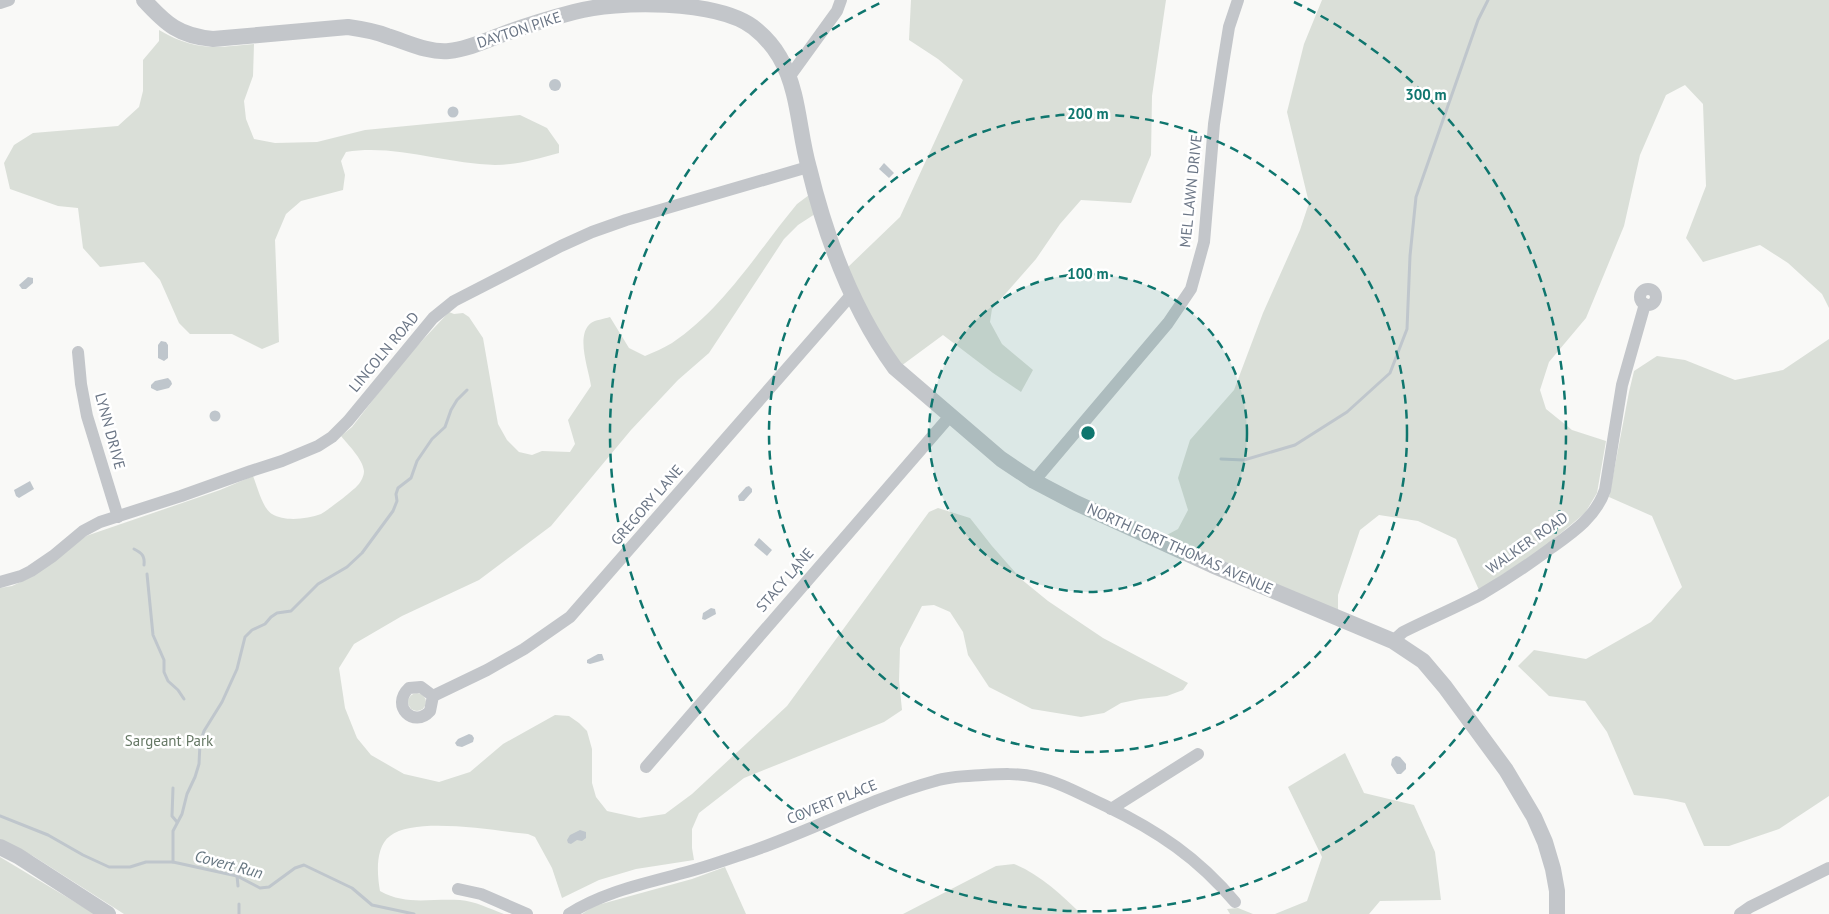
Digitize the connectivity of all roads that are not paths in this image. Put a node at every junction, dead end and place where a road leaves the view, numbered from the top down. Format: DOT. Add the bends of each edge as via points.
graph roads {
  1 [pos="9,0"];
  2 [pos="144,0"];
  3 [pos="841,0"];
  4 [pos="1238,0"];
  5 [pos="0,3"];
  6 [pos="576,6"];
  7 [pos="717,6"];
  8 [pos="790,76"];
  9 [pos="808,167"];
  10 [pos="852,294"];
  11 [pos="1644,304"];
  12 [pos="78,352"];
  13 [pos="950,416"];
  14 [pos="1034,481"];
  15 [pos="118,517"];
  16 [pos="0,582"];
  17 [pos="1393,641"];
  18 [pos="433,696"];
  19 [pos="1198,754"];
  20 [pos="646,767"];
  21 [pos="1111,809"];
  22 [pos="0,847"];
  23 [pos="1829,868"];
  24 [pos="458,889"];
  25 [pos="1235,902"];
  26 [pos="108,914"];
  27 [pos="527,914"];
  28 [pos="569,914"];
  29 [pos="1557,914"];
  30 [pos="1740,914"];
  1 -- 5 [label="street"];
  2 -- 6 [label="street, DAYTON PIKE" via="166,23 199,38 348,28 443,51 467,47"];
  3 -- 8 [label="street" via="837,11"];
  4 -- 14 [label="street, MEL LAWN DRIVE" via="1222,64 1204,242 1191,289 1168,323"];
  6 -- 7 [label="street, DAYTON PIKE" via="655,3"];
  7 -- 8 [label="street, DAYTON PIKE" via="752,26 770,42"];
  8 -- 9 [label="street, DAYTON PIKE"];
  9 -- 10 [label="street, NORTH FORT THOMAS AVENUE" via="825,226"];
  9 -- 15 [label="street, LINCOLN ROAD" via="626,220 561,246 454,301 433,318 348,421 318,446"];
  10 -- 13 [label="street, NORTH FORT THOMAS AVENUE" via="895,368"];
  10 -- 18 [label="street, GREGORY LANE" via="570,617 524,649"];
  11 -- 17 [label="street, WALKER ROAD" via="1620,394 1605,490 1593,512 1564,540 1504,580 1403,632"];
  12 -- 15 [label="street, LYNN DRIVE" via="86,411"];
  13 -- 14 [label="street, NORTH FORT THOMAS AVENUE" via="1001,459"];
  13 -- 20 [label="street, STACY LANE"];
  14 -- 17 [label="street, NORTH FORT THOMAS AVENUE" via="1212,565"];
  15 -- 16 [label="street, LINCOLN ROAD" via="83,531 31,571"];
  17 -- 29 [label="street, NORTH FORT THOMAS AVENUE" via="1423,661 1436,676 1524,798 1540,830 1551,863"];
  19 -- 21 [label="street"];
  21 -- 25 [label="street, COVERT PLACE" via="1130,817 1194,860"];
  21 -- 28 [label="street, COVERT PLACE" via="1036,777 996,775 936,780 771,844 610,894"];
  22 -- 26 [label="street"];
  23 -- 30 [label="street"];
  24 -- 27 [label="street" via="480,894"];
}
